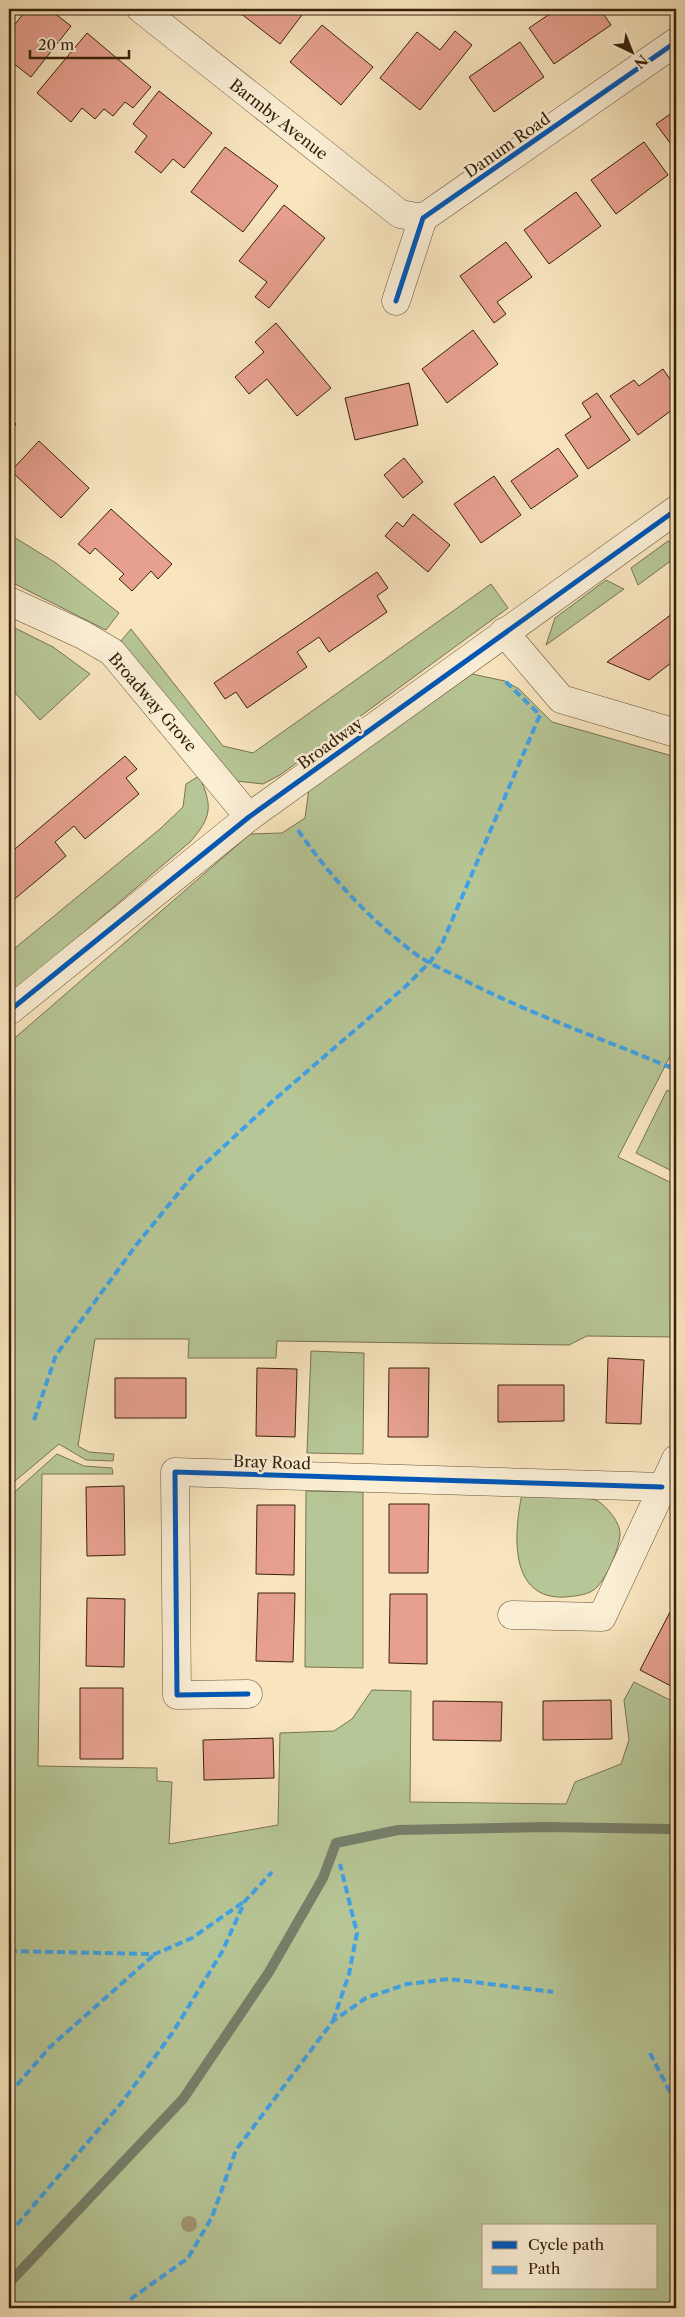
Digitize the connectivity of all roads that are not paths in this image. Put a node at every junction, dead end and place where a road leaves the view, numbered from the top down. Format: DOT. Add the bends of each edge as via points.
graph roads {
  1 [pos="141,9"];
  2 [pos="676,42"];
  3 [pos="423,218"];
  4 [pos="396,301"];
  5 [pos="676,510"];
  6 [pos="9,601"];
  7 [pos="504,632"];
  8 [pos="676,732"];
  9 [pos="249,817"];
  10 [pos="9,1011"];
  11 [pos="676,1459"];
  12 [pos="662,1487"];
  13 [pos="512,1615"];
  14 [pos="248,1694"];
  1 -- 3 [label="street, Barmby Avenue" via="400,214"];
  2 -- 3 [label="street, Danum Road"];
  3 -- 4 [label="street"];
  5 -- 7 [label="street, Broadway"];
  6 -- 9 [label="street, Broadway Grove" via="112,652"];
  7 -- 8 [label="street" via="561,698"];
  7 -- 9 [label="street, Broadway"];
  9 -- 10 [label="street, Broadway"];
  11 -- 12 [label="street"];
  12 -- 13 [label="street" via="602,1617"];
  12 -- 14 [label="street, Bray Road" via="175,1472 177,1695"];
}
